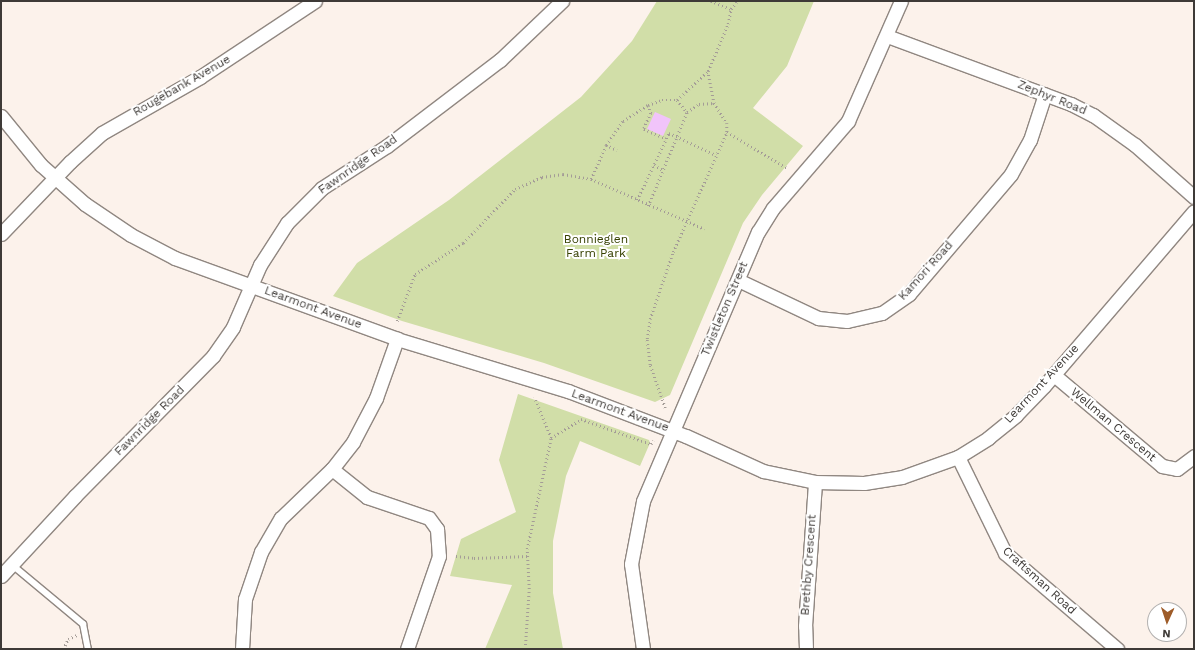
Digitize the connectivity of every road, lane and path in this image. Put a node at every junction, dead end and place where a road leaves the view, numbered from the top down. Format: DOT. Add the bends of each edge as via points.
graph roads {
  1 [pos="315,1"];
  2 [pos="562,1"];
  3 [pos="711,1"];
  4 [pos="738,1"];
  5 [pos="901,1"];
  6 [pos="731,9"];
  7 [pos="887,36"];
  8 [pos="708,71"];
  9 [pos="1045,94"];
  10 [pos="677,100"];
  11 [pos="714,103"];
  12 [pos="648,105"];
  13 [pos="687,112"];
  14 [pos="1,116"];
  15 [pos="727,132"];
  16 [pos="678,138"];
  17 [pos="666,139"];
  18 [pos="606,145"];
  19 [pos="617,150"];
  20 [pos="716,155"];
  21 [pos="654,165"];
  22 [pos="787,168"];
  23 [pos="663,170"];
  24 [pos="54,177"];
  25 [pos="591,178"];
  26 [pos="1194,197"];
  27 [pos="636,200"];
  28 [pos="648,206"];
  29 [pos="1194,212"];
  30 [pos="686,223"];
  31 [pos="705,229"];
  32 [pos="1,234"];
  33 [pos="738,280"];
  34 [pos="250,285"];
  35 [pos="396,321"];
  36 [pos="397,339"];
  37 [pos="1054,374"];
  38 [pos="534,397"];
  39 [pos="665,408"];
  40 [pos="674,431"];
  41 [pos="551,438"];
  42 [pos="653,440"];
  43 [pos="1194,456"];
  44 [pos="958,457"];
  45 [pos="332,469"];
  46 [pos="815,482"];
  47 [pos="456,556"];
  48 [pos="528,556"];
  49 [pos="11,564"];
  50 [pos="1,576"];
  51 [pos="78,634"];
  52 [pos="63,649"];
  53 [pos="88,649"];
  54 [pos="242,649"];
  55 [pos="407,649"];
  56 [pos="525,649"];
  57 [pos="643,649"];
  58 [pos="806,649"];
  59 [pos="1117,649"];
  1 -- 24 [label="street, Rougebank Avenue" via="200,76 102,133"];
  2 -- 34 [label="street, Fawnridge Road" via="500,60 388,146 322,188 287,223"];
  3 -- 6 [label="path"];
  4 -- 6 [label="path"];
  5 -- 7 [label="street, Twistleton Street"];
  6 -- 8 [label="path" via="728,24"];
  7 -- 9 [label="street, Zephyr Road"];
  7 -- 33 [label="street, Twistleton Street" via="848,121 773,208"];
  8 -- 10 [label="path"];
  8 -- 11 [label="path"];
  9 -- 26 [label="street, Zephyr Road" via="1093,115 1135,145"];
  9 -- 33 [label="street, Kamori Road" via="1030,140 1012,174 909,294 882,313 847,321 818,318"];
  10 -- 12 [label="path"];
  10 -- 13 [label="path"];
  11 -- 13 [label="path" via="699,104"];
  11 -- 15 [label="path" via="727,123"];
  12 -- 17 [label="path" via="651,113 644,129"];
  12 -- 18 [label="path" via="623,121"];
  13 -- 16 [label="path"];
  14 -- 24 [label="street, Learmont Avenue"];
  15 -- 20 [label="path"];
  15 -- 22 [label="path"];
  16 -- 17 [label="path" via="668,133"];
  16 -- 20 [label="path"];
  16 -- 23 [label="path"];
  17 -- 21 [label="path"];
  18 -- 19 [label="path"];
  18 -- 25 [label="path"];
  20 -- 30 [label="path"];
  21 -- 23 [label="path"];
  21 -- 27 [label="path"];
  23 -- 28 [label="path"];
  24 -- 32 [label="street, Rougebank Avenue"];
  24 -- 34 [label="street, Learmont Avenue" via="98,213 152,247"];
  25 -- 27 [label="path"];
  25 -- 35 [label="path" via="563,174 542,177 514,190 463,242 415,274"];
  27 -- 28 [label="path"];
  28 -- 30 [label="path"];
  29 -- 37 [label="street, Learmont Avenue"];
  30 -- 31 [label="path"];
  30 -- 39 [label="path" via="658,293 647,339 650,365"];
  33 -- 40 [label="street, Twistleton Street"];
  34 -- 36 [label="street, Learmont Avenue"];
  34 -- 49 [label="street, Fawnridge Road" via="233,327 213,356"];
  36 -- 40 [label="street, Learmont Avenue" via="550,385"];
  36 -- 45 [label="street" via="376,398 353,442"];
  37 -- 43 [label="street, Wellman Crescent" via="1162,466 1177,469"];
  37 -- 44 [label="street, Learmont Avenue" via="1007,424"];
  38 -- 41 [label="path"];
  40 -- 46 [label="street, Learmont Avenue" via="764,471"];
  40 -- 57 [label="street, Twistleton Street" via="643,501 633,548 632,586"];
  41 -- 42 [label="path" via="581,419 651,444"];
  41 -- 48 [label="path"];
  44 -- 46 [label="street, Learmont Avenue" via="922,472 882,481"];
  44 -- 59 [label="street, Craftsman Road" via="1005,553"];
  45 -- 54 [label="street" via="292,505 261,552 245,599"];
  45 -- 55 [label="street" via="367,497 429,518 437,529 439,556"];
  46 -- 58 [label="street, Brethby Crescent" via="805,626"];
  47 -- 48 [label="path"];
  48 -- 56 [label="path"];
  49 -- 50 [label="street, Fawnridge Road"];
  49 -- 53 [label="lane" via="83,624"];
  51 -- 52 [label="path" via="68,639"];
}
